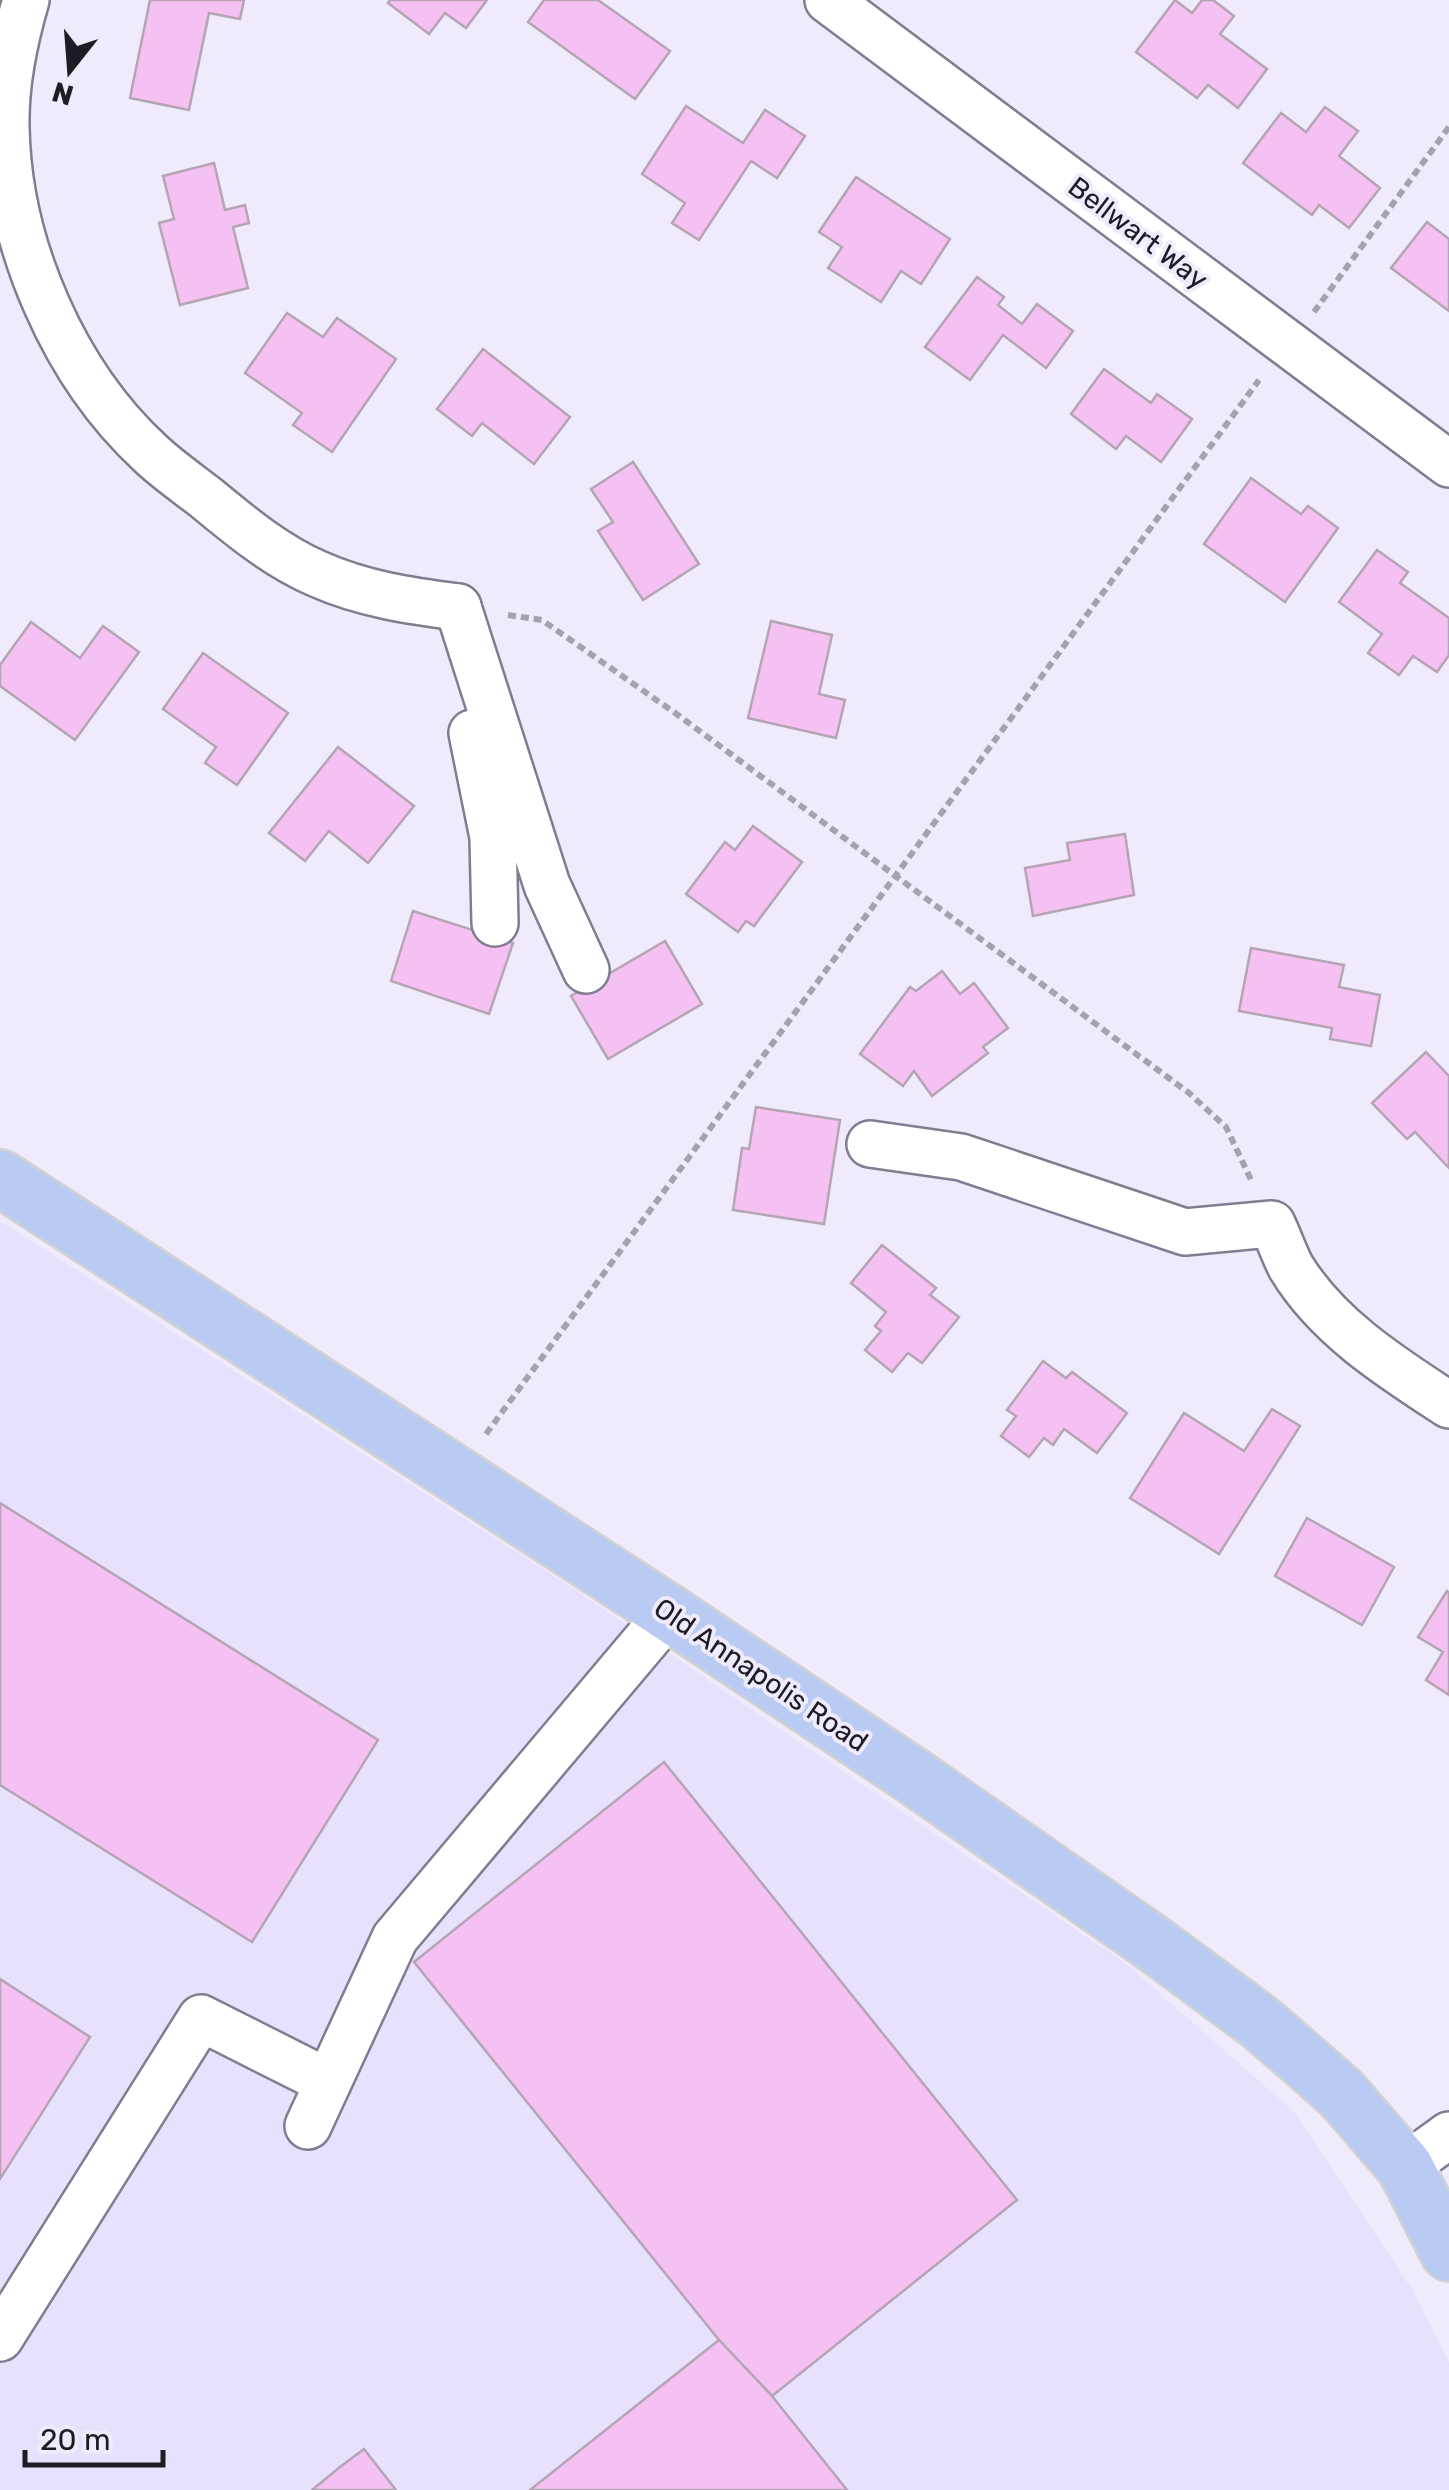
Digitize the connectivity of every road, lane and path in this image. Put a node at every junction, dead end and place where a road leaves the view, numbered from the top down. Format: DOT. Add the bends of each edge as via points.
graph roads {
  1 [pos="26,0"];
  2 [pos="828,0"];
  3 [pos="1449,127"];
  4 [pos="1289,346"];
  5 [pos="1449,464"];
  6 [pos="458,607"];
  7 [pos="894,875"];
  8 [pos="495,924"];
  9 [pos="586,970"];
  10 [pos="870,1144"];
  11 [pos="0,1178"];
  12 [pos="1272,1224"];
  13 [pos="1449,1405"];
  14 [pos="456,1474"];
  15 [pos="669,1614"];
  16 [pos="328,2082"];
  17 [pos="308,2126"];
  18 [pos="1449,2134"];
  19 [pos="1405,2166"];
  20 [pos="1449,2253"];
  21 [pos="0,2338"];
  1 -- 6 [label="street" via="12,45 6,127 13,200 33,270 99,394 150,453 256,539 317,574 368,592"];
  2 -- 4 [label="street, Bellwart Way"];
  3 -- 4 [label="path"];
  4 -- 5 [label="street, Bellwart Way"];
  4 -- 7 [label="path"];
  6 -- 7 [label="path" via="542,620"];
  6 -- 8 [label="street" via="462,694 493,837"];
  6 -- 9 [label="street" via="547,885"];
  7 -- 12 [label="path" via="1226,1127"];
  7 -- 14 [label="path"];
  10 -- 12 [label="street" via="961,1157 1185,1232"];
  11 -- 14 [label="main road, Old Annapolis Road"];
  12 -- 13 [label="street" via="1292,1268 1336,1322"];
  14 -- 15 [label="main road, Old Annapolis Road"];
  15 -- 16 [label="street" via="395,1938"];
  15 -- 19 [label="main road, Old Annapolis Road" via="932,1789 1262,2024 1340,2093"];
  16 -- 17 [label="street"];
  16 -- 21 [label="street" via="201,2018"];
  18 -- 19 [label="street"];
  19 -- 20 [label="main road, Old Annapolis Road"];
}
